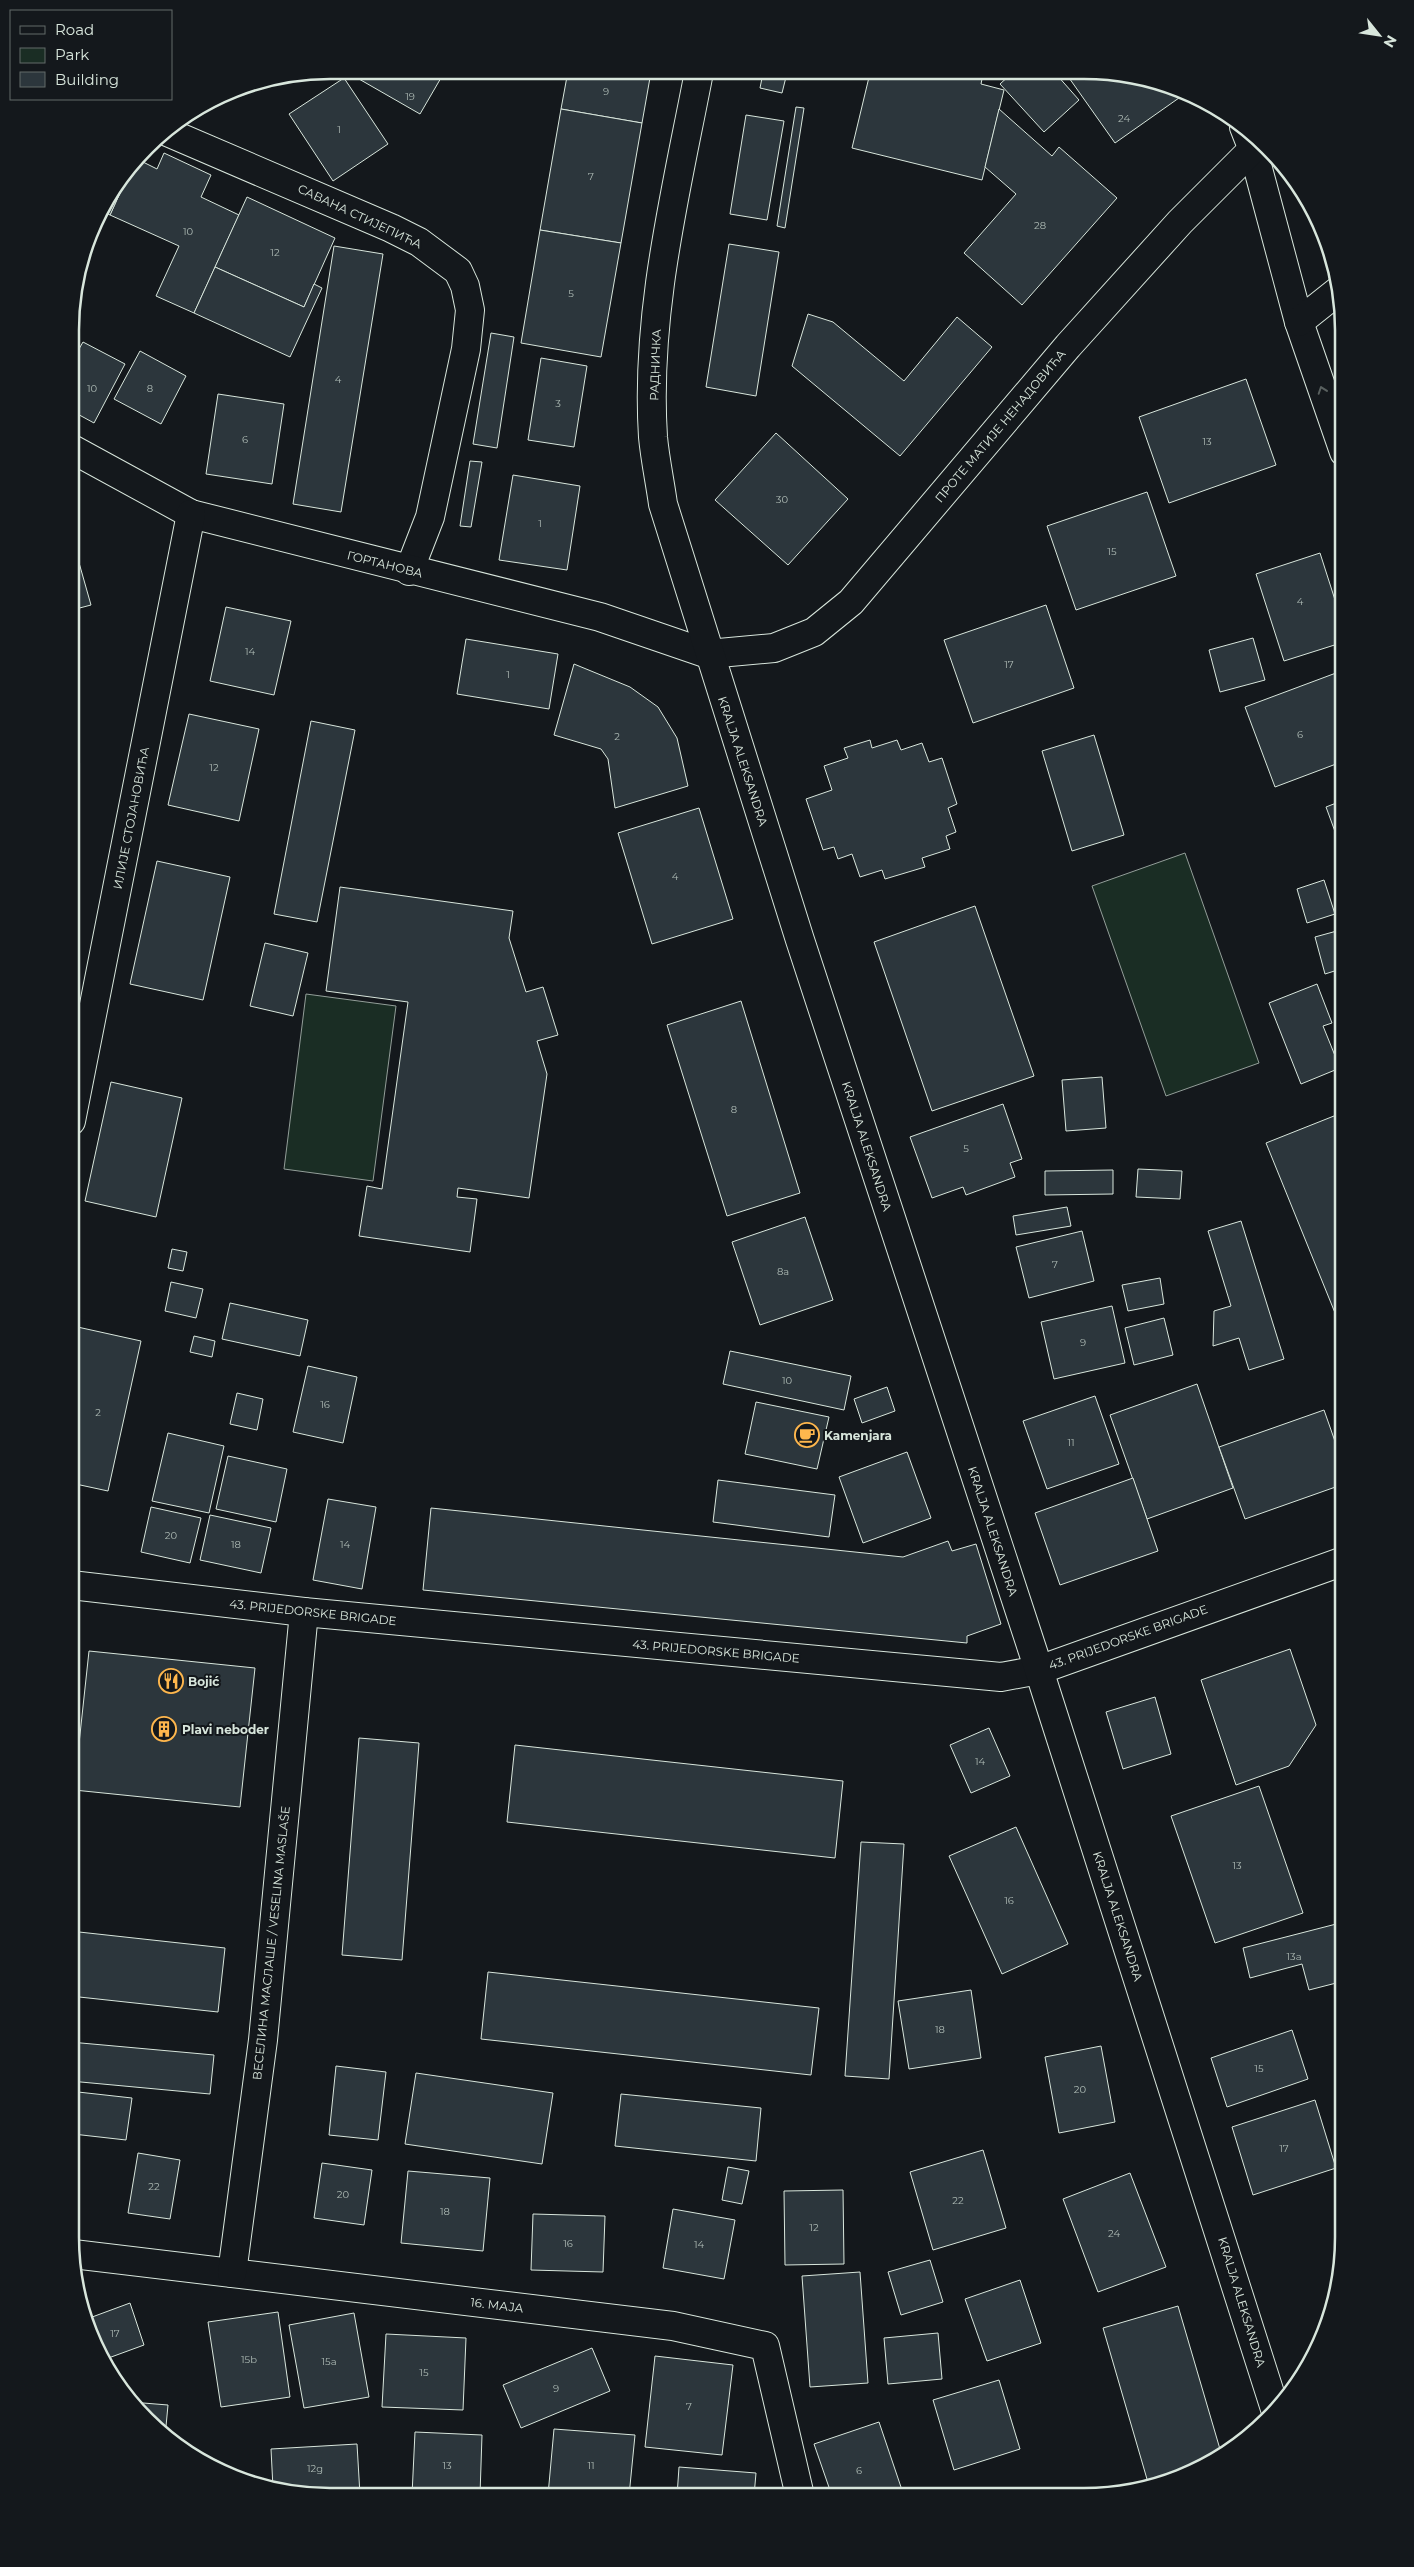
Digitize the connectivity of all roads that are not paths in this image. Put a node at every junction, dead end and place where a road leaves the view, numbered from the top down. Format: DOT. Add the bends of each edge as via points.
graph roads {
  1 [pos="698,79"];
  2 [pos="173,134"];
  3 [pos="1251,142"];
  4 [pos="1255,145"];
  5 [pos="1333,295"];
  6 [pos="1299,322"];
  7 [pos="1335,426"];
  8 [pos="79,453"];
  9 [pos="191,514"];
  10 [pos="409,571"];
  11 [pos="708,654"];
  12 [pos="79,1081"];
  13 [pos="1335,1564"];
  14 [pos="79,1586"];
  15 [pos="304,1612"];
  16 [pos="1039,1670"];
  17 [pos="79,2255"];
  18 [pos="232,2273"];
  19 [pos="1273,2403"];
  20 [pos="798,2488"];
  1 -- 11 [label="street, РАДНИЧКА" via="668,228 660,291 654,348 653,437 663,504"];
  2 -- 10 [label="street, САВАНА СТИЈЕПИЋА" via="391,228 425,246 458,271 470,310 466,349 430,517"];
  3 -- 11 [label="street, ПРОТЕ МАТИЈЕ НЕНАДОВИЋА" via="1068,346 851,602 814,632 774,648"];
  4 -- 6 [label="street"];
  5 -- 6 [label="street"];
  7 -- 6 [label="street, one-way"];
  8 -- 9 [label="street, ГОРТАНОВА"];
  9 -- 10 [label="street, ГОРТАНОВА"];
  9 -- 12 [label="street, ИЛИЈЕ СТОЈАНОВИЋА"];
  10 -- 11 [label="street, ГОРТАНОВА" via="600,617"];
  11 -- 16 [label="street, KRALJA ALEKSANDRA"];
  13 -- 16 [label="street, 43. PRIJEDORSKE BRIGADE"];
  14 -- 15 [label="street, 43. PRIJEDORSKE BRIGADE"];
  15 -- 16 [label="street, 43. PRIJEDORSKE BRIGADE" via="1000,1677"];
  15 -- 18 [label="street, ВЕСЕЛИНА МАСЛАШЕ / VESELINA MASLAŠE" via="263,2040"];
  16 -- 19 [label="street, KRALJA ALEKSANDRA"];
  17 -- 18 [label="street, 16. МАЈА"];
  18 -- 20 [label="street, 16. МАЈА" via="673,2326 766,2346"];
}
